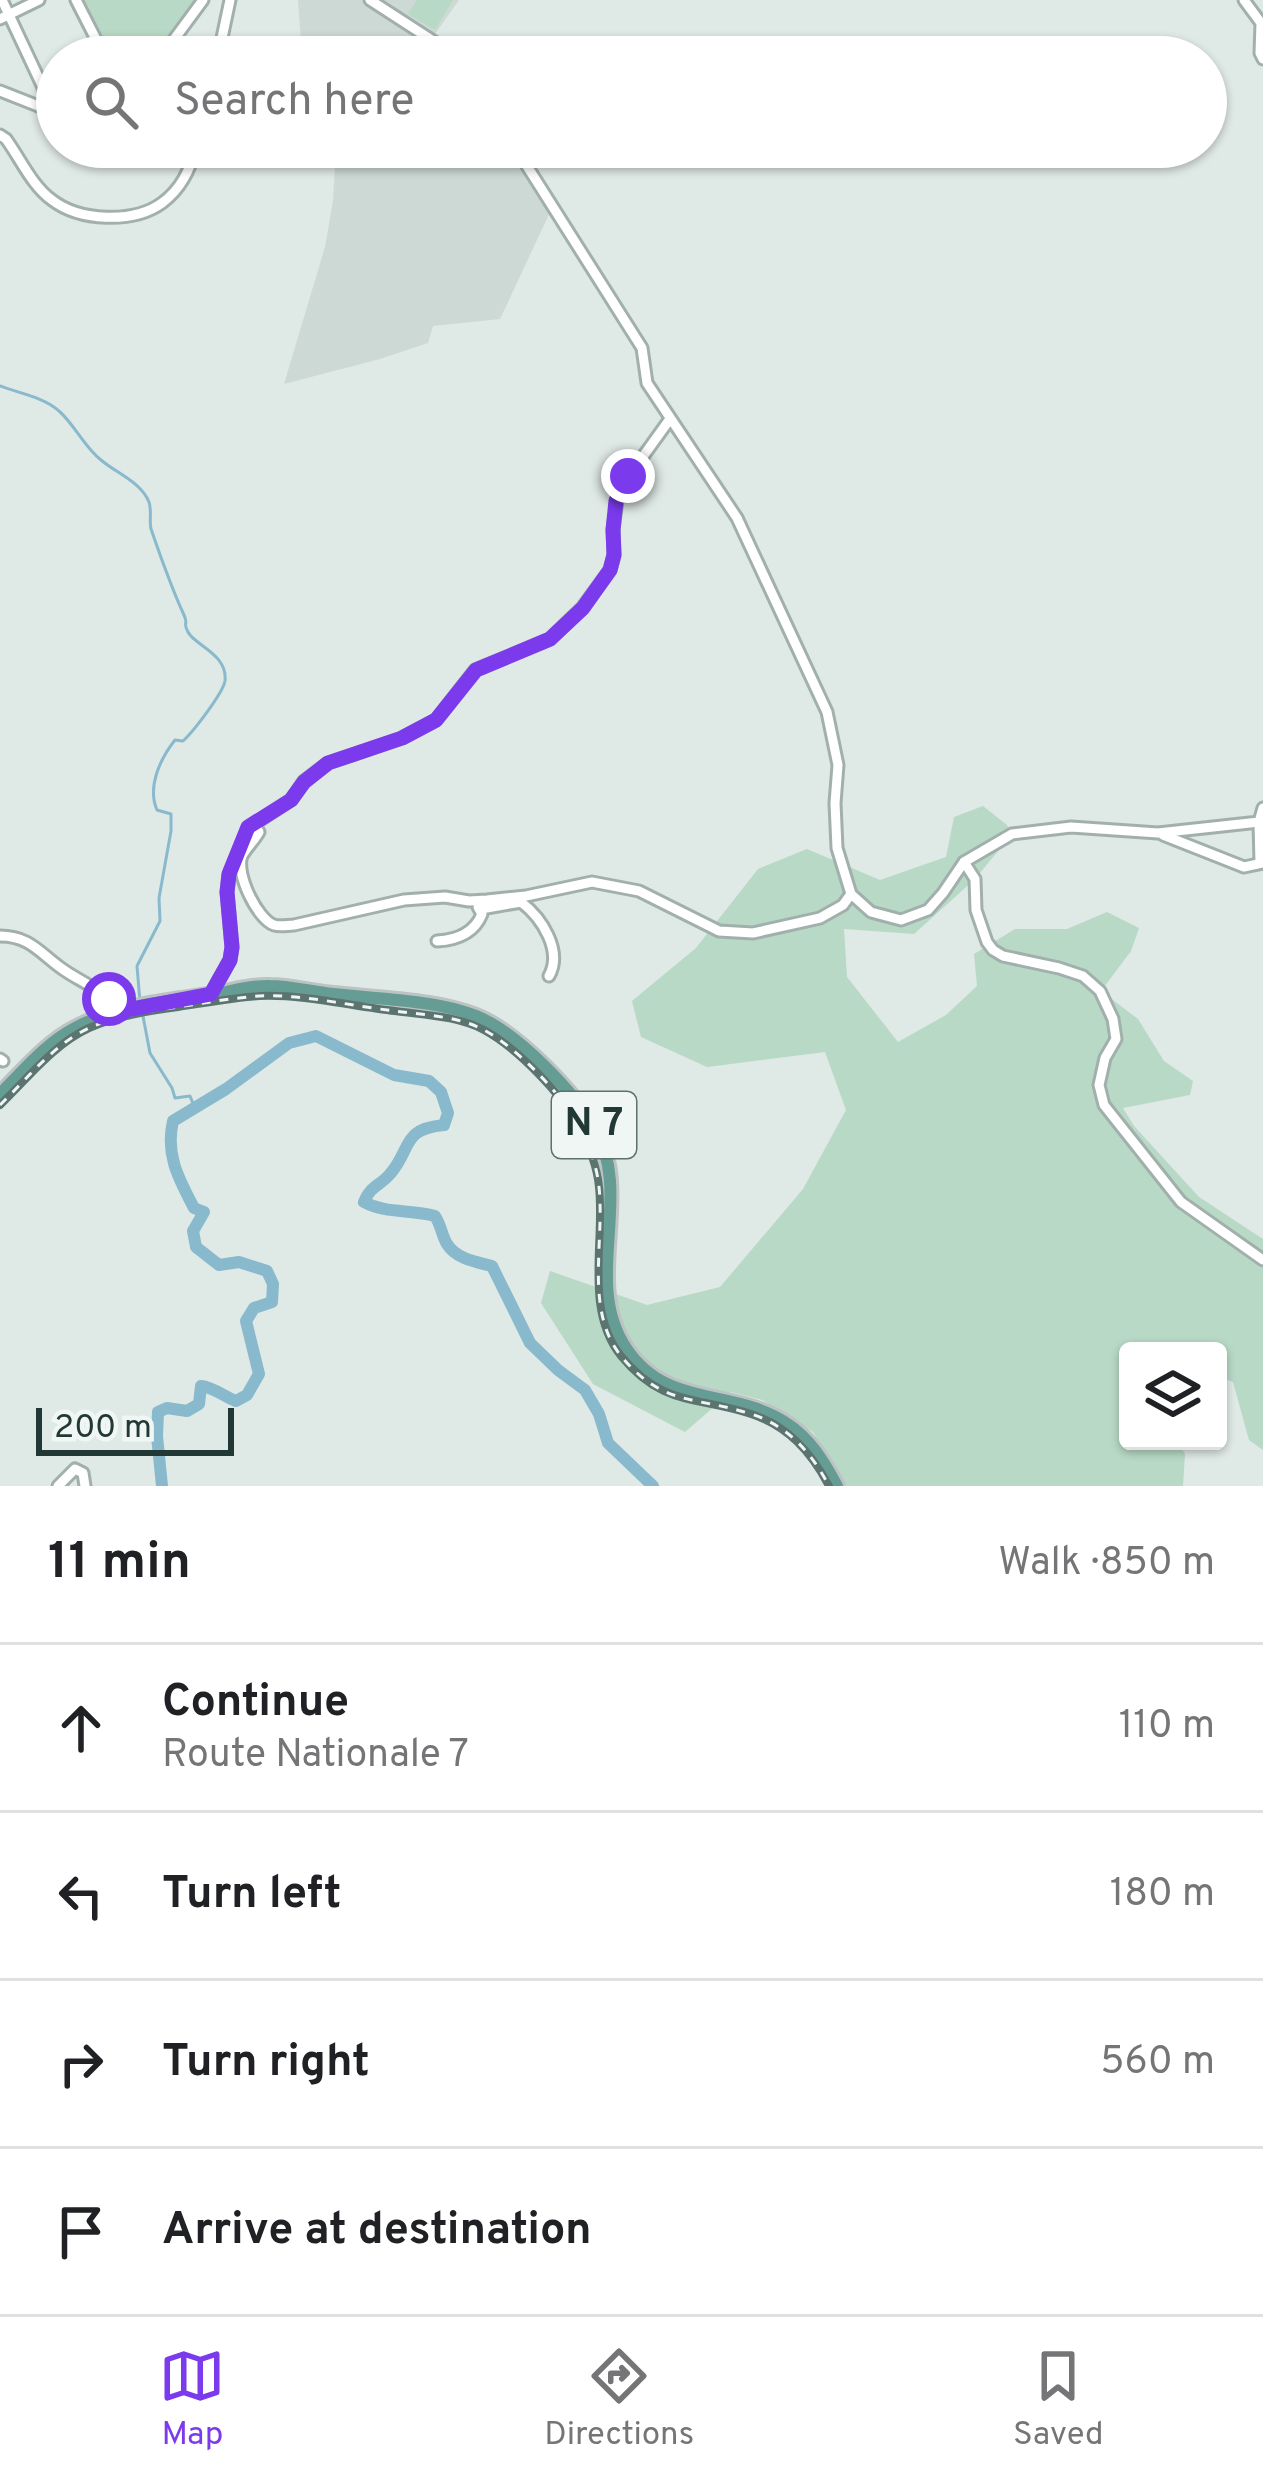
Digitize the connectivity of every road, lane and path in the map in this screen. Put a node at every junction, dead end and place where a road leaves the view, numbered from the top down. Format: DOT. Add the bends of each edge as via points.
graph roads {
  1 [pos="2,0"];
  2 [pos="39,0"];
  3 [pos="76,0"];
  4 [pos="203,0"];
  5 [pos="230,0"];
  6 [pos="370,0"];
  7 [pos="1244,0"];
  8 [pos="4,16"];
  9 [pos="94,36"];
  10 [pos="176,36"];
  11 [pos="222,36"];
  12 [pos="429,36"];
  13 [pos="1263,59"];
  14 [pos="36,76"];
  15 [pos="0,91"];
  16 [pos="36,105"];
  17 [pos="0,135"];
  18 [pos="189,168"];
  19 [pos="528,168"];
  20 [pos="670,418"];
  21 [pos="1263,808"];
  22 [pos="1259,822"];
  23 [pos="254,824"];
  24 [pos="1158,833"];
  25 [pos="964,862"];
  26 [pos="1262,863"];
  27 [pos="851,894"];
  28 [pos="469,902"];
  29 [pos="482,909"];
  30 [pos="0,936"];
  31 [pos="437,941"];
  32 [pos="549,976"];
  33 [pos="211,994"];
  34 [pos="116,1012"];
  35 [pos="0,1094"];
  36 [pos="1263,1260"];
  37 [pos="58,1486"];
  38 [pos="86,1486"];
  39 [pos="837,1486"];
  1 -- 8 [label="street"];
  2 -- 8 [label="street"];
  3 -- 9 [label="street"];
  4 -- 10 [label="street"];
  5 -- 11 [label="street"];
  6 -- 12 [label="street"];
  7 -- 13 [label="street" via="1261,23"];
  8 -- 14 [label="street"];
  15 -- 16 [label="street"];
  17 -- 18 [label="street" via="53,202 106,218 159,206"];
  19 -- 20 [label="street" via="642,348 647,383"];
  20 -- 23 [label="street" via="621,487 610,570 583,608 550,639 476,670 436,720 328,763"];
  20 -- 27 [label="street" via="737,518 827,712 838,765 837,848"];
  21 -- 22 [label="street"];
  22 -- 24 [label="street"];
  22 -- 26 [label="street"];
  23 -- 28 [label="street" via="259,832 242,857 243,879 276,925 404,900"];
  23 -- 33 [label="street" via="229,874 232,947"];
  24 -- 25 [label="street" via="1071,827 1012,834"];
  24 -- 26 [label="street" via="1244,867"];
  25 -- 27 [label="street" via="928,910 901,920 871,912"];
  25 -- 36 [label="street" via="993,950 1083,976 1100,991 1115,1039 1099,1084 1104,1105 1181,1202"];
  27 -- 28 [label="street" via="820,918 733,934 639,891 592,882"];
  28 -- 29 [label="street"];
  29 -- 31 [label="street" via="463,936"];
  29 -- 32 [label="street" via="528,907 555,956"];
  30 -- 34 [label="street" via="37,946"];
  33 -- 34 [label="main road, N 7"];
  33 -- 39 [label="main road, N 7" via="268,986 452,1008 513,1037 572,1099 605,1149 608,1298 626,1348 646,1372 679,1390 786,1422 818,1452"];
  34 -- 35 [label="main road, N 7" via="70,1030"];
  37 -- 38 [label="street" via="75,1469"];
}
